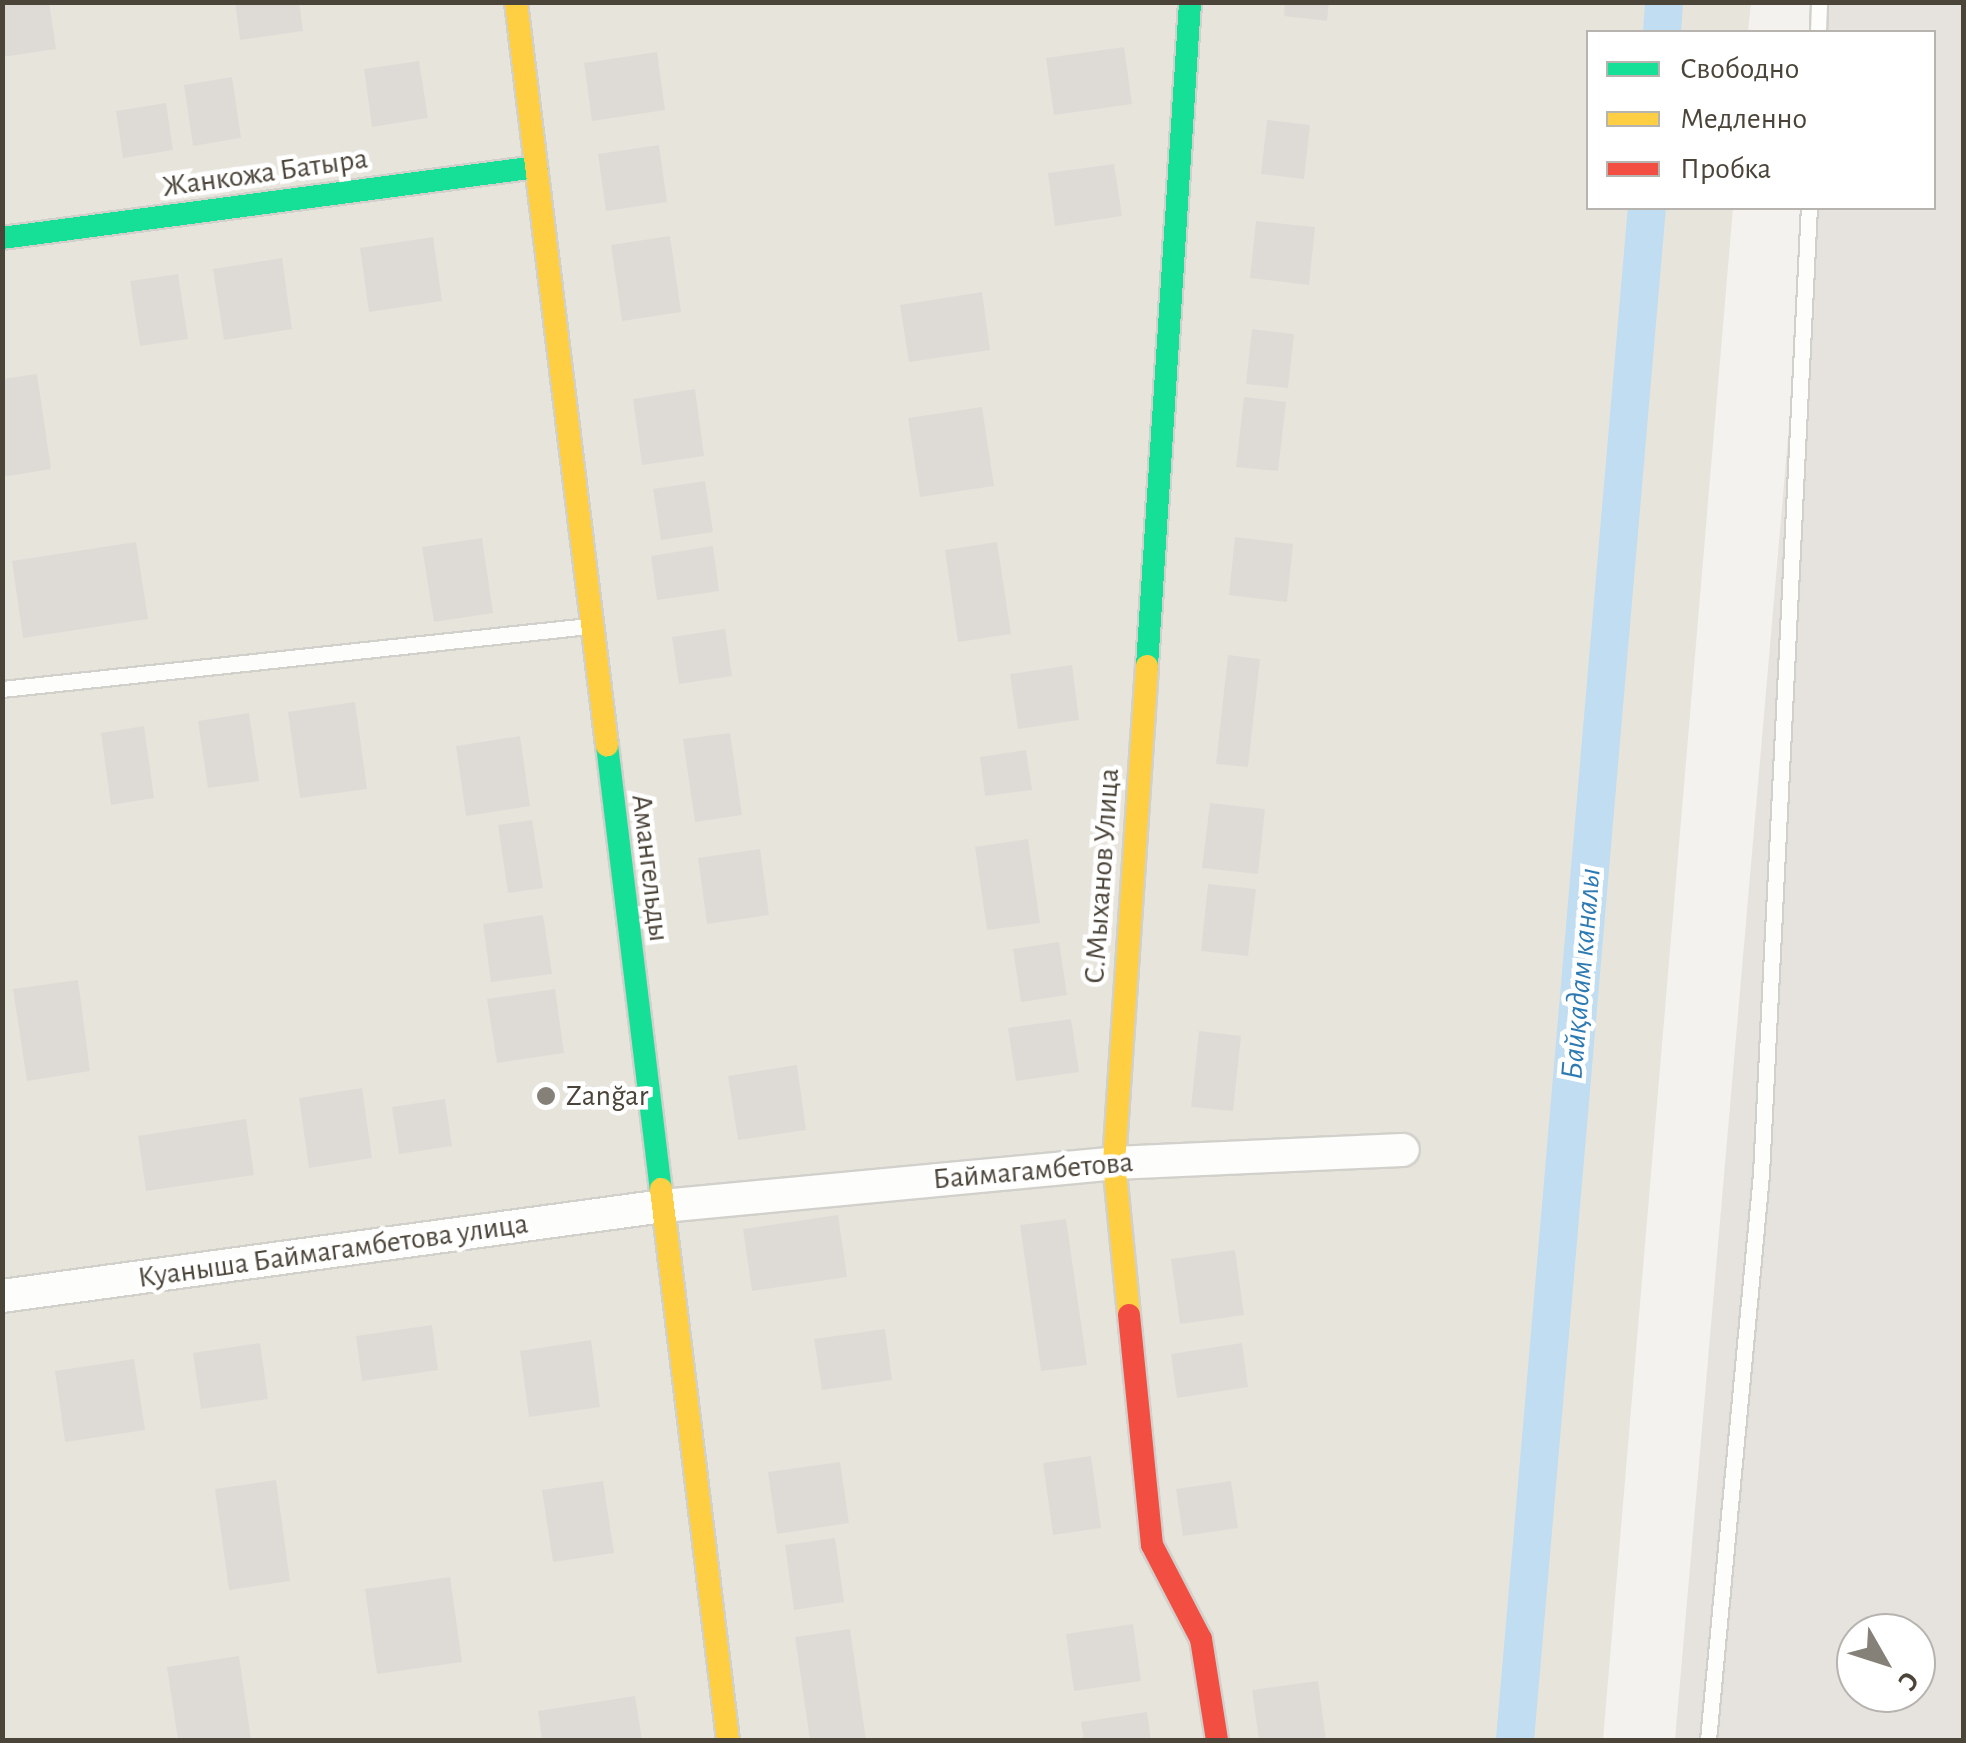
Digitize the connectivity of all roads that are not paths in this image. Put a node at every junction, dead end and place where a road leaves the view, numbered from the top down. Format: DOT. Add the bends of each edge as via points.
graph roads {
  1 [pos="516,2"];
  2 [pos="1190,2"];
  3 [pos="1819,2"];
  4 [pos="1818,30"];
  5 [pos="536,167"];
  6 [pos="1809,210"];
  7 [pos="2,238"];
  8 [pos="590,626"];
  9 [pos="2,689"];
  10 [pos="1403,1150"];
  11 [pos="1114,1163"];
  12 [pos="663,1206"];
  13 [pos="2,1296"];
  14 [pos="728,1740"];
  15 [pos="1217,1740"];
  16 [pos="1708,1740"];
  1 -- 5 [label="street, Амангельды"];
  2 -- 11 [label="street, С.Мыханов Улица"];
  3 -- 4 [label="lane"];
  5 -- 7 [label="street, Жанкожа Батыра"];
  5 -- 8 [label="street, Амангельды"];
  6 -- 16 [label="lane" via="1762,1174"];
  8 -- 9 [label="lane"];
  8 -- 12 [label="street, Амангельды"];
  10 -- 11 [label="street, Баймагамбетова"];
  11 -- 12 [label="street, Баймагамбетова"];
  11 -- 15 [label="street, С.Мыханов Улица" via="1152,1544 1200,1639"];
  12 -- 13 [label="street, Куаныша Баймагамбетова улица"];
  12 -- 14 [label="street, Амангельды"];
}
